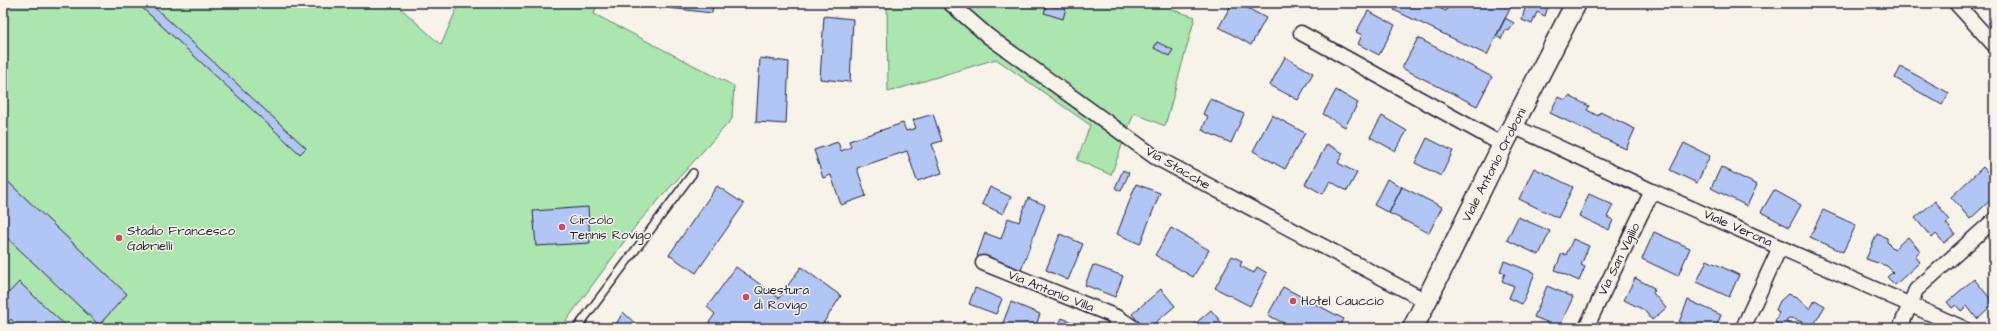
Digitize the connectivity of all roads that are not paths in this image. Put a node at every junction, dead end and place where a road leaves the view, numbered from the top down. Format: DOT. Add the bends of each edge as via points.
graph roads {
  1 [pos="950,3"];
  2 [pos="1576,3"];
  3 [pos="1956,3"];
  4 [pos="1301,33"];
  5 [pos="1994,45"];
  6 [pos="1513,126"];
  7 [pos="1503,145"];
  8 [pos="693,173"];
  9 [pos="1652,191"];
  10 [pos="1994,220"];
  11 [pos="1780,247"];
  12 [pos="983,263"];
  13 [pos="1426,301"];
  14 [pos="1910,304"];
  15 [pos="1116,323"];
  16 [pos="576,328"];
  17 [pos="1134,328"];
  18 [pos="1413,328"];
  19 [pos="1586,328"];
  20 [pos="1743,328"];
  21 [pos="1900,328"];
  22 [pos="1963,328"];
  1 -- 13 [label="street, Via Stacche" via="988,36 1155,157"];
  2 -- 6 [label="street, Viale Antonio Oroboni"];
  3 -- 5 [label="street"];
  4 -- 7 [label="street"];
  6 -- 7 [label="street, Viale Antonio Oroboni"];
  6 -- 9 [label="street, Viale Verona"];
  7 -- 13 [label="street, Viale Antonio Oroboni"];
  8 -- 16 [label="lane"];
  9 -- 11 [label="street, Viale Verona"];
  9 -- 19 [label="street, Via San Vigilio"];
  10 -- 14 [label="street" via="1916,290"];
  11 -- 14 [label="street, Viale Verona"];
  11 -- 20 [label="street"];
  12 -- 15 [label="street, Via Antonio Villa"];
  13 -- 18 [label="street, Viale Antonio Oroboni"];
  14 -- 21 [label="street"];
  14 -- 22 [label="street, Viale Verona"];
  15 -- 17 [label="street, Via Antonio Villa"];
}
